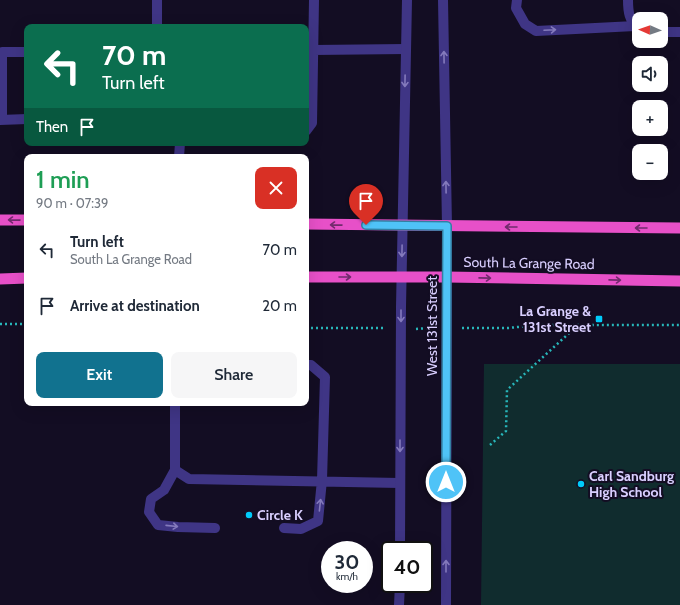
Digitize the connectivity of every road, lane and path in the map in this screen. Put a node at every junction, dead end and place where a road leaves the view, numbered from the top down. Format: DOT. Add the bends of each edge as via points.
graph roads {
  1 [pos="157,0"];
  2 [pos="314,0"];
  3 [pos="407,0"];
  4 [pos="443,0"];
  5 [pos="517,0"];
  6 [pos="628,0"];
  7 [pos="632,21"];
  8 [pos="157,24"];
  9 [pos="632,27"];
  10 [pos="668,32"];
  11 [pos="680,32"];
  12 [pos="406,49"];
  13 [pos="313,50"];
  14 [pos="1,51"];
  15 [pos="24,52"];
  16 [pos="1,120"];
  17 [pos="24,120"];
  18 [pos="309,127"];
  19 [pos="0,220"];
  20 [pos="24,220"];
  21 [pos="309,224"];
  22 [pos="403,226"];
  23 [pos="447,226"];
  24 [pos="680,228"];
  25 [pos="309,277"];
  26 [pos="402,277"];
  27 [pos="446,277"];
  28 [pos="0,278"];
  29 [pos="24,278"];
  30 [pos="680,281"];
  31 [pos="0,324"];
  32 [pos="24,324"];
  33 [pos="578,325"];
  34 [pos="680,325"];
  35 [pos="309,328"];
  36 [pos="353,328"];
  37 [pos="508,328"];
  38 [pos="309,365"];
  39 [pos="175,406"];
  40 [pos="490,445"];
  41 [pos="175,470"];
  42 [pos="322,480"];
  43 [pos="400,483"];
  44 [pos="215,528"];
  45 [pos="284,528"];
  46 [pos="400,541"];
  47 [pos="400,593"];
  48 [pos="399,605"];
  49 [pos="446,605"];
  1 -- 8 [label="street"];
  2 -- 13 [label="street"];
  3 -- 12 [label="street"];
  23 -- 4 [label="street, West 131st Street, one-way"];
  5 -- 9 [label="street, one-way" via="516,8 525,24 536,31"];
  6 -- 7 [label="street" via="628,12"];
  10 -- 11 [label="street"];
  12 -- 13 [label="street"];
  12 -- 22 [label="street, one-way"];
  13 -- 18 [label="street" via="312,123"];
  14 -- 15 [label="street"];
  14 -- 16 [label="street"];
  16 -- 17 [label="street"];
  20 -- 19 [label="highway, one-way"];
  22 -- 21 [label="highway, one-way"];
  22 -- 23 [label="highway"];
  22 -- 26 [label="street, one-way"];
  24 -- 23 [label="highway, one-way"];
  23 -- 27 [label="street, West 131st Street"];
  25 -- 26 [label="highway, South La Grange Road, one-way"];
  26 -- 27 [label="highway, South La Grange Road"];
  26 -- 43 [label="street, one-way"];
  27 -- 30 [label="highway, South La Grange Road, one-way"];
  49 -- 27 [label="street, West 131st Street, one-way"];
  28 -- 29 [label="highway"];
  31 -- 32 [label="path"];
  33 -- 34 [label="path"];
  33 -- 37 [label="path"];
  33 -- 40 [label="path" via="507,390 506,431"];
  35 -- 36 [label="path"];
  38 -- 42 [label="street" via="325,378"];
  39 -- 41 [label="street"];
  41 -- 42 [label="street" via="189,479"];
  41 -- 44 [label="street, one-way" via="164,490 151,499 149,512 158,524"];
  42 -- 43 [label="street"];
  45 -- 42 [label="street, one-way" via="301,529 318,521"];
  43 -- 46 [label="street"];
  47 -- 48 [label="street"];
}
